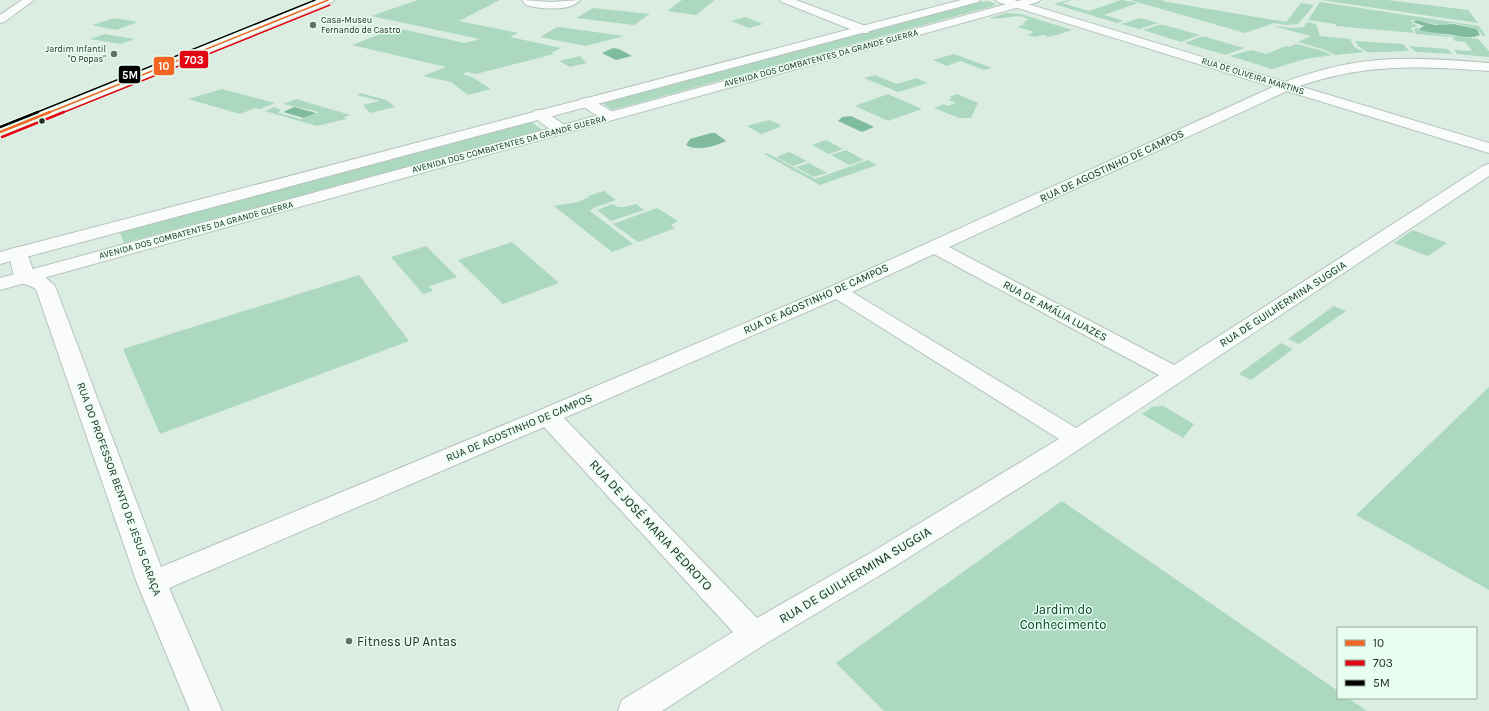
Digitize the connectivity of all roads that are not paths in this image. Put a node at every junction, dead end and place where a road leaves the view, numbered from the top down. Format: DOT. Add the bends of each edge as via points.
graph roads {
  1 [pos="29,0"];
  2 [pos="328,0"];
  3 [pos="528,0"];
  4 [pos="574,0"];
  5 [pos="786,0"];
  6 [pos="974,0"];
  7 [pos="1002,0"];
  8 [pos="1034,0"];
  9 [pos="1017,5"];
  10 [pos="0,20"];
  11 [pos="864,30"];
  12 [pos="1489,67"];
  13 [pos="1286,86"];
  14 [pos="586,102"];
  15 [pos="539,114"];
  16 [pos="608,116"];
  17 [pos="561,129"];
  18 [pos="0,132"];
  19 [pos="1489,148"];
  20 [pos="1489,169"];
  21 [pos="935,247"];
  22 [pos="14,262"];
  23 [pos="0,284"];
  24 [pos="837,290"];
  25 [pos="1176,374"];
  26 [pos="548,416"];
  27 [pos="1076,439"];
  28 [pos="152,583"];
  29 [pos="754,635"];
  30 [pos="206,711"];
  31 [pos="634,711"];
  1 -- 10 [label="street"];
  2 -- 18 [label="street"];
  3 -- 4 [label="street" via="530,3 554,6"];
  5 -- 11 [label="street"];
  6 -- 11 [label="street, AVENIDA DOS COMBATENTES DA GRANDE GUERRA"];
  7 -- 9 [label="street"];
  8 -- 9 [label="street, AVENIDA DOS COMBATENTES DA GRANDE GUERRA"];
  9 -- 13 [label="street, RUA DE OLIVEIRA MARTINS"];
  9 -- 16 [label="street, AVENIDA DOS COMBATENTES DA GRANDE GUERRA"];
  11 -- 14 [label="street, AVENIDA DOS COMBATENTES DA GRANDE GUERRA"];
  12 -- 13 [label="street, RUA DE AGOSTINHO DE CAMPOS" via="1368,65 1315,76"];
  13 -- 19 [label="street, RUA DE OLIVEIRA MARTINS"];
  13 -- 21 [label="street, RUA DE AGOSTINHO DE CAMPOS"];
  14 -- 15 [label="street, AVENIDA DOS COMBATENTES DA GRANDE GUERRA"];
  14 -- 16 [label="street"];
  15 -- 17 [label="street"];
  15 -- 22 [label="street, AVENIDA DOS COMBATENTES DA GRANDE GUERRA"];
  16 -- 17 [label="street, AVENIDA DOS COMBATENTES DA GRANDE GUERRA"];
  17 -- 22 [label="street, AVENIDA DOS COMBATENTES DA GRANDE GUERRA"];
  20 -- 25 [label="street, RUA DE GUILHERMINA SUGGIA"];
  21 -- 24 [label="street, RUA DE AGOSTINHO DE CAMPOS"];
  21 -- 25 [label="street, RUA DE AMÁLIA LUAZES"];
  22 -- 23 [label="street, AVENIDA DOS COMBATENTES DA GRANDE GUERRA"];
  22 -- 28 [label="street, RUA DO PROFESSOR BENTO DE JESUS CARAÇA" via="45,286"];
  24 -- 26 [label="street, RUA DE AGOSTINHO DE CAMPOS"];
  24 -- 27 [label="street"];
  25 -- 27 [label="street, RUA DE GUILHERMINA SUGGIA"];
  26 -- 28 [label="street, RUA DE AGOSTINHO DE CAMPOS"];
  26 -- 29 [label="street, RUA DE JOSÉ MARIA PEDROTO"];
  27 -- 29 [label="street, RUA DE GUILHERMINA SUGGIA" via="882,560"];
  28 -- 30 [label="street, RUA DO PROFESSOR BENTO DE JESUS CARAÇA"];
  29 -- 31 [label="street, RUA DE GUILHERMINA SUGGIA"];
}
